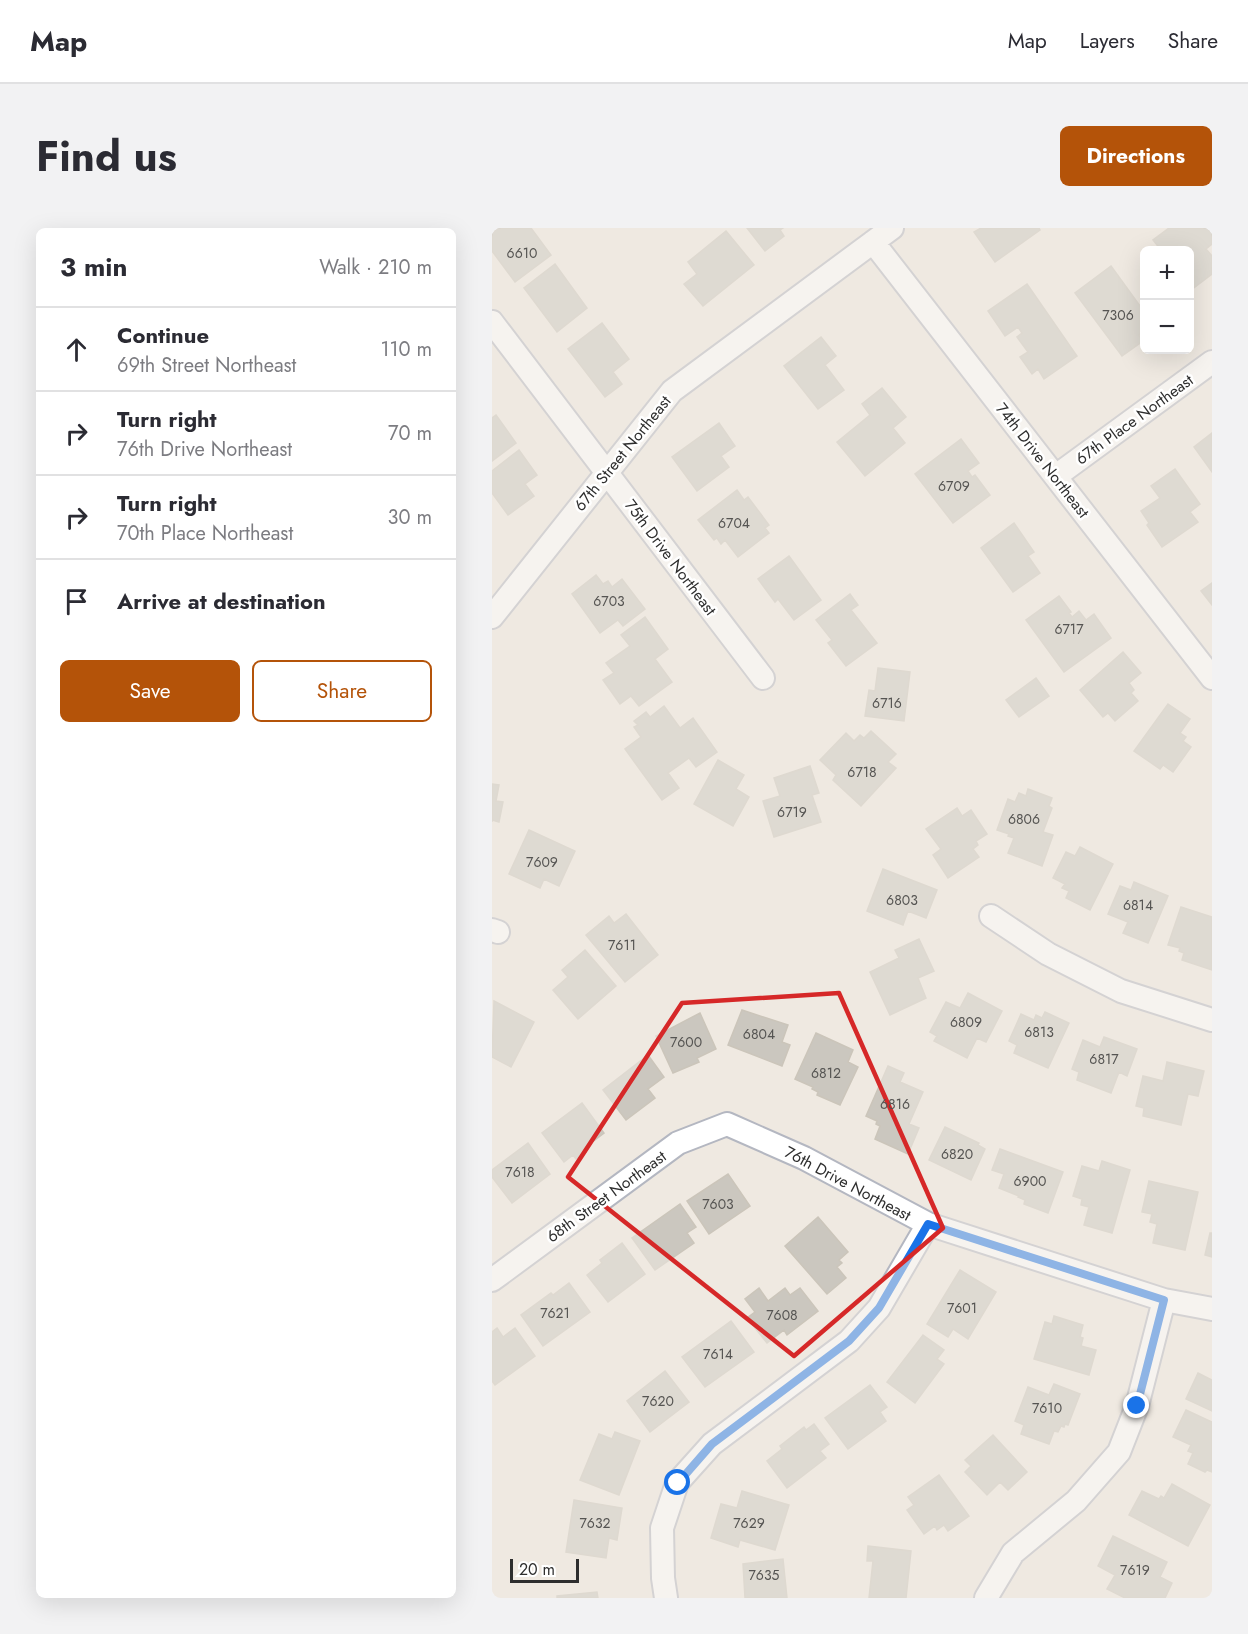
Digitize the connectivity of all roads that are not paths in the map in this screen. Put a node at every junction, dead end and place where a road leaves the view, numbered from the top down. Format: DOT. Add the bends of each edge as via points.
graph roads {
  1 [pos="892,228"];
  2 [pos="873,242"];
  3 [pos="492,322"];
  4 [pos="1212,362"];
  5 [pos="607,471"];
  6 [pos="1056,476"];
  7 [pos="492,617"];
  8 [pos="762,678"];
  9 [pos="1212,678"];
  10 [pos="992,916"];
  11 [pos="1212,1020"];
  12 [pos="727,1124"];
  13 [pos="928,1224"];
  14 [pos="492,1280"];
  15 [pos="1164,1300"];
  16 [pos="1212,1309"];
  17 [pos="666,1598"];
  18 [pos="986,1598"];
  1 -- 2 [label="street, 67th Street Northeast"];
  2 -- 5 [label="street, 67th Street Northeast" via="672,391"];
  2 -- 6 [label="street, 74th Drive Northeast"];
  3 -- 5 [label="street, 75th Drive Northeast"];
  4 -- 6 [label="street, 67th Place Northeast"];
  5 -- 7 [label="street, 67th Street Northeast"];
  5 -- 8 [label="street, 75th Drive Northeast"];
  6 -- 9 [label="street, 74th Drive Northeast"];
  10 -- 11 [label="street" via="1048,954 1121,991"];
  12 -- 13 [label="street, 76th Drive Northeast" via="804,1158"];
  12 -- 14 [label="street, 68th Street Northeast" via="678,1143"];
  13 -- 15 [label="street, 76th Drive Northeast"];
  13 -- 17 [label="street" via="879,1308 849,1341 712,1444 678,1483 662,1528"];
  15 -- 16 [label="street, 76th Drive Northeast"];
  15 -- 18 [label="street" via="1137,1406 1119,1452 1076,1501 1013,1552"];
}
